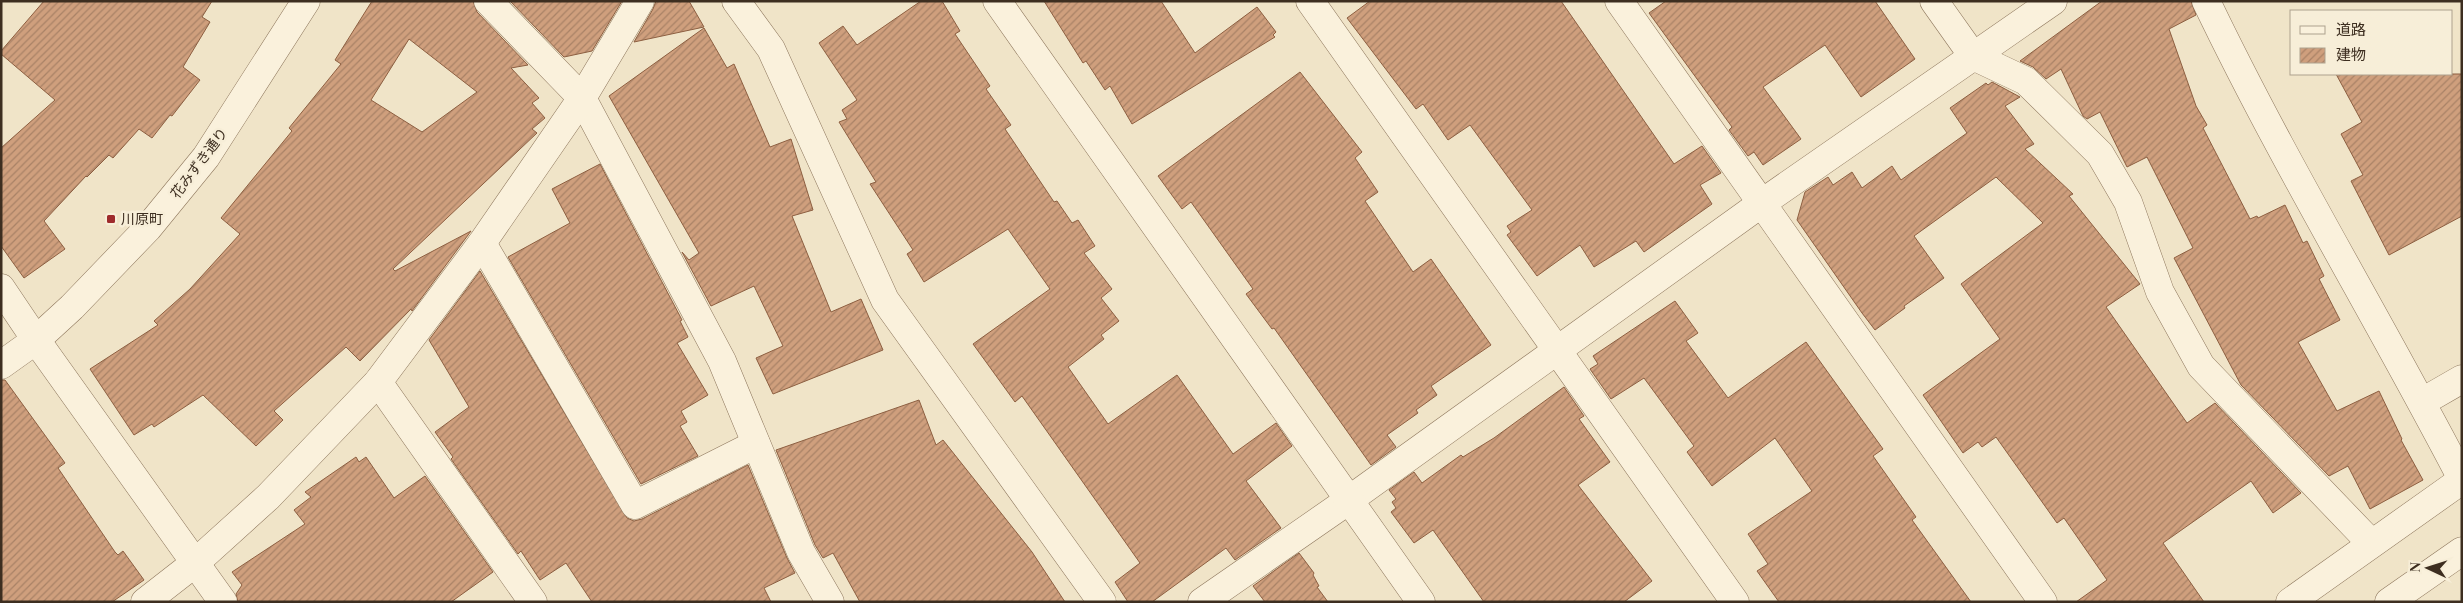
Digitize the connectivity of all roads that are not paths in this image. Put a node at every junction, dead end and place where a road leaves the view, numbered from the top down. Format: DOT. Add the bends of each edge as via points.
graph roads {
  1 [pos="306,1"];
  2 [pos="488,1"];
  3 [pos="640,1"];
  4 [pos="736,1"];
  5 [pos="997,1"];
  6 [pos="1310,1"];
  7 [pos="1619,1"];
  8 [pos="1934,1"];
  9 [pos="2052,1"];
  10 [pos="2206,1"];
  11 [pos="1973,56"];
  12 [pos="582,98"];
  13 [pos="1762,203"];
  14 [pos="482,243"];
  15 [pos="1,288"];
  16 [pos="36,340"];
  17 [pos="1556,349"];
  18 [pos="1,365"];
  19 [pos="2462,379"];
  20 [pos="378,382"];
  21 [pos="2422,402"];
  22 [pos="756,444"];
  23 [pos="2462,480"];
  24 [pos="1350,500"];
  25 [pos="2371,543"];
  26 [pos="2462,551"];
  27 [pos="196,563"];
  28 [pos="145,602"];
  29 [pos="223,602"];
  30 [pos="533,602"];
  31 [pos="830,602"];
  32 [pos="1102,602"];
  33 [pos="1202,602"];
  34 [pos="1421,602"];
  35 [pos="1735,602"];
  36 [pos="2043,602"];
  37 [pos="2290,602"];
  38 [pos="2389,602"];
  1 -- 16 [label="street, 花みずき通り" via="206,157 148,228"];
  2 -- 12 [label="street"];
  3 -- 12 [label="street"];
  4 -- 32 [label="street" via="771,49 885,300"];
  5 -- 24 [label="street"];
  6 -- 17 [label="street"];
  7 -- 13 [label="street"];
  8 -- 11 [label="street"];
  9 -- 11 [label="street"];
  10 -- 21 [label="street" via="2246,84"];
  11 -- 13 [label="street"];
  11 -- 25 [label="street" via="2026,81 2100,154 2128,202 2160,292 2201,366"];
  12 -- 14 [label="street"];
  12 -- 22 [label="street" via="722,361"];
  13 -- 17 [label="street"];
  13 -- 36 [label="street"];
  14 -- 20 [label="street"];
  14 -- 22 [label="street" via="635,505"];
  15 -- 16 [label="street"];
  16 -- 18 [label="street, 花みずき通り"];
  16 -- 27 [label="street"];
  17 -- 24 [label="street"];
  17 -- 35 [label="street"];
  19 -- 21 [label="street"];
  20 -- 27 [label="street" via="268,497"];
  20 -- 30 [label="street"];
  21 -- 23 [label="street"];
  22 -- 31 [label="street" via="801,552"];
  23 -- 25 [label="street"];
  24 -- 33 [label="street"];
  24 -- 34 [label="street"];
  25 -- 37 [label="street"];
  26 -- 38 [label="street"];
  27 -- 28 [label="street"];
  27 -- 29 [label="street"];
}
